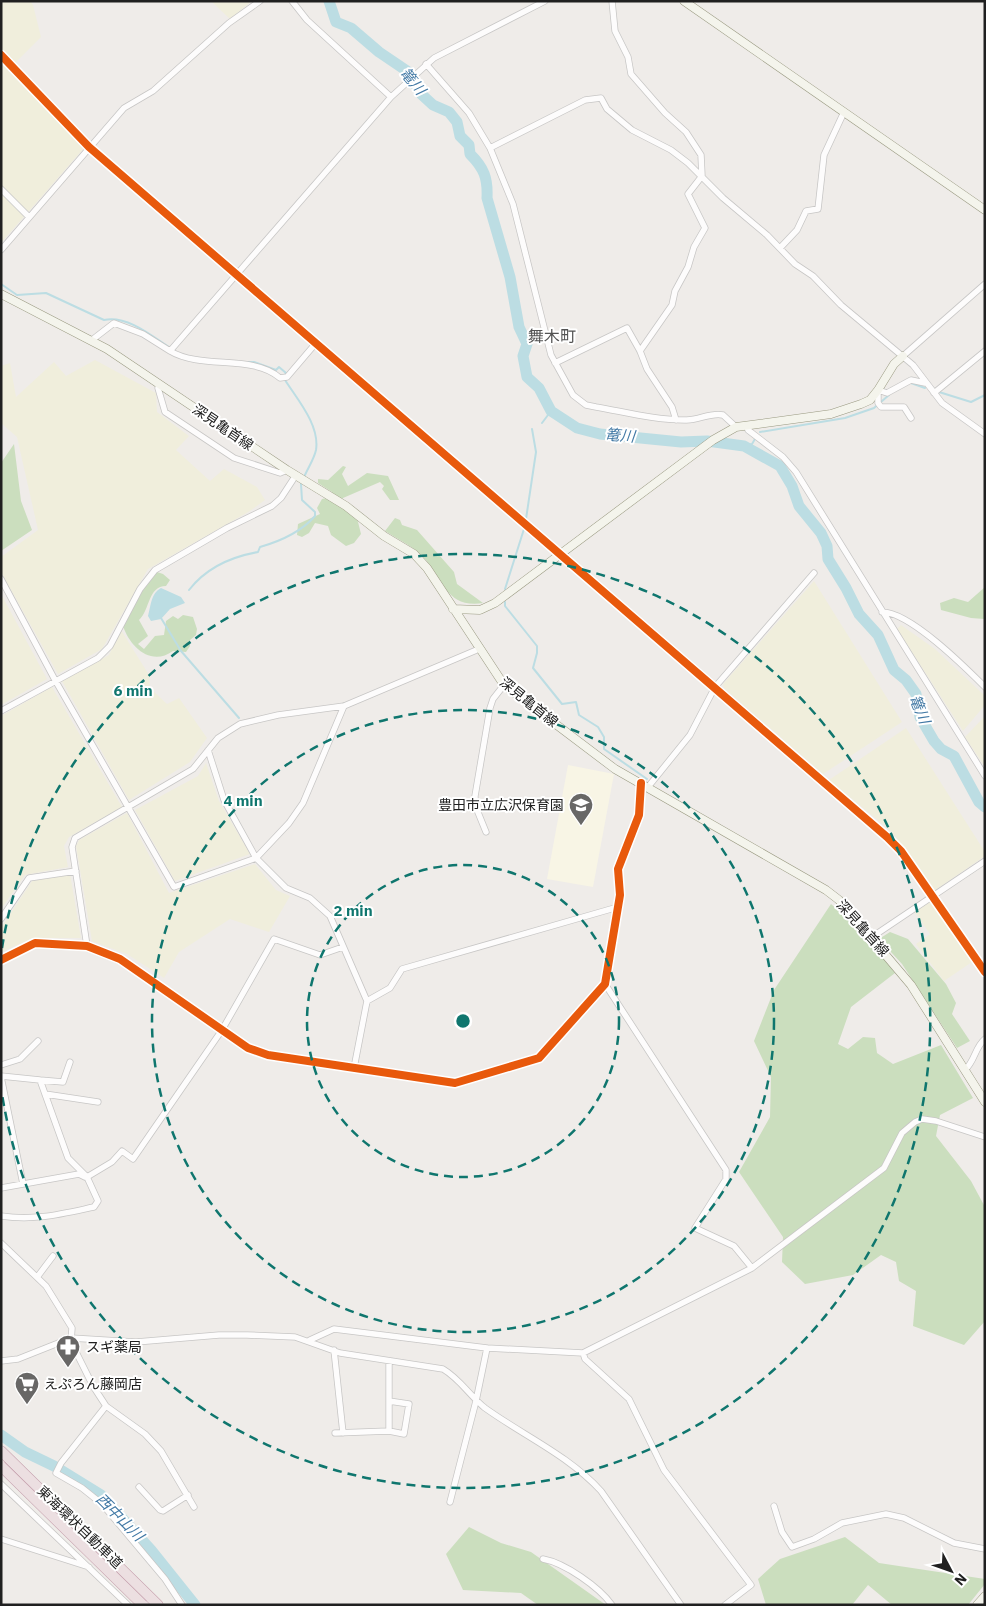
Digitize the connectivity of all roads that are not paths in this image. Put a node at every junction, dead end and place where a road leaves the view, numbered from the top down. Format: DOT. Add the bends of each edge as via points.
graph roads {
  1 [pos="260,1"];
  2 [pos="292,1"];
  3 [pos="545,1"];
  4 [pos="612,1"];
  5 [pos="684,1"];
  6 [pos="1,55"];
  7 [pos="426,64"];
  8 [pos="392,96"];
  9 [pos="844,112"];
  10 [pos="89,147"];
  11 [pos="490,148"];
  12 [pos="702,176"];
  13 [pos="1,189"];
  14 [pos="985,210"];
  15 [pos="29,217"];
  16 [pos="780,248"];
  17 [pos="1,250"];
  18 [pos="236,274"];
  19 [pos="985,284"];
  20 [pos="1,294"];
  21 [pos="92,340"];
  22 [pos="316,343"];
  23 [pos="170,350"];
  24 [pos="640,351"];
  25 [pos="985,351"];
  26 [pos="903,356"];
  27 [pos="555,363"];
  28 [pos="925,383"];
  29 [pos="159,384"];
  30 [pos="878,390"];
  31 [pos="934,393"];
  32 [pos="911,418"];
  33 [pos="676,420"];
  34 [pos="746,425"];
  35 [pos="735,427"];
  36 [pos="985,434"];
  37 [pos="287,470"];
  38 [pos="296,475"];
  39 [pos="560,554"];
  40 [pos="814,574"];
  41 [pos="1,579"];
  42 [pos="453,609"];
  43 [pos="882,612"];
  44 [pos="479,650"];
  45 [pos="55,680"];
  46 [pos="504,685"];
  47 [pos="714,687"];
  48 [pos="985,687"];
  49 [pos="344,706"];
  50 [pos="1,711"];
  51 [pos="208,750"];
  52 [pos="985,776"];
  53 [pos="645,785"];
  54 [pos="129,808"];
  55 [pos="486,832"];
  56 [pos="256,858"];
  57 [pos="985,861"];
  58 [pos="76,871"];
  59 [pos="932,896"];
  60 [pos="618,907"];
  61 [pos="1,919"];
  62 [pos="872,938"];
  63 [pos="87,946"];
  64 [pos="343,947"];
  65 [pos="1,960"];
  66 [pos="985,972"];
  67 [pos="605,984"];
  68 [pos="367,1001"];
  69 [pos="222,1030"];
  70 [pos="985,1039"];
  71 [pos="38,1041"];
  72 [pos="70,1062"];
  73 [pos="1,1064"];
  74 [pos="354,1068"];
  75 [pos="965,1070"];
  76 [pos="1,1077"];
  77 [pos="40,1080"];
  78 [pos="45,1094"];
  79 [pos="98,1102"];
  80 [pos="985,1102"];
  81 [pos="985,1137"];
  82 [pos="87,1177"];
  83 [pos="23,1184"];
  84 [pos="1,1188"];
  85 [pos="1,1216"];
  86 [pos="1,1243"];
  87 [pos="53,1256"];
  88 [pos="752,1268"];
  89 [pos="38,1276"];
  90 [pos="71,1338"];
  91 [pos="310,1340"];
  92 [pos="487,1348"];
  93 [pos="334,1350"];
  94 [pos="583,1354"];
  95 [pos="389,1360"];
  96 [pos="1,1361"];
  97 [pos="389,1401"];
  98 [pos="476,1401"];
  99 [pos="106,1406"];
  100 [pos="389,1431"];
  101 [pos="335,1433"];
  102 [pos="343,1433"];
  103 [pos="1,1452"];
  104 [pos="1,1466"];
  105 [pos="1,1483"];
  106 [pos="139,1487"];
  107 [pos="188,1495"];
  108 [pos="450,1502"];
  109 [pos="774,1506"];
  110 [pos="194,1507"];
  111 [pos="1,1539"];
  112 [pos="985,1549"];
  113 [pos="543,1559"];
  114 [pos="91,1568"];
  115 [pos="985,1596"];
  116 [pos="128,1605"];
  117 [pos="143,1605"];
  118 [pos="158,1605"];
  119 [pos="182,1605"];
  120 [pos="612,1605"];
  121 [pos="681,1605"];
  122 [pos="725,1605"];
  123 [pos="977,1605"];
  1 -- 10 [label="street" via="222,29 153,91 124,108"];
  2 -- 8 [label="street" via="307,20"];
  3 -- 7 [label="street" via="448,49"];
  4 -- 12 [label="street" via="615,31 628,57 631,74 686,132 701,155"];
  5 -- 9 [label="main road"];
  6 -- 10 [label="street"];
  7 -- 8 [label="street"];
  7 -- 11 [label="street" via="469,113"];
  8 -- 18 [label="street"];
  9 -- 14 [label="main road"];
  9 -- 16 [label="street" via="824,155 818,209 806,212 797,230"];
  10 -- 15 [label="street"];
  10 -- 18 [label="street"];
  11 -- 12 [label="street" via="585,100 600,98 607,109 632,130 671,150"];
  11 -- 27 [label="street" via="513,204 528,272"];
  12 -- 16 [label="street"];
  12 -- 24 [label="street" via="688,194 688,199 706,228 694,247 672,305"];
  13 -- 15 [label="street"];
  15 -- 17 [label="street"];
  16 -- 26 [label="street" via="841,306"];
  18 -- 22 [label="street"];
  18 -- 23 [label="street"];
  19 -- 26 [label="street"];
  20 -- 21 [label="main road, 深見亀首線"];
  21 -- 23 [label="street" via="114,323 143,334"];
  21 -- 29 [label="main road, 深見亀首線"];
  22 -- 23 [label="street" via="285,377 260,368 181,357"];
  22 -- 39 [label="street"];
  24 -- 27 [label="street" via="627,328"];
  24 -- 33 [label="street"];
  25 -- 31 [label="street"];
  26 -- 28 [label="street"];
  26 -- 30 [label="main road" via="894,364"];
  27 -- 33 [label="street" via="568,389 586,405"];
  28 -- 30 [label="street" via="911,380 887,393"];
  28 -- 31 [label="street"];
  29 -- 37 [label="main road, 深見亀首線"];
  29 -- 37 [label="street" via="165,412 193,432 234,458 280,473"];
  30 -- 32 [label="street" via="878,403 884,407 904,407"];
  30 -- 34 [label="main road" via="870,400 846,410"];
  31 -- 36 [label="street" via="942,404"];
  33 -- 35 [label="street" via="695,421 718,414"];
  34 -- 35 [label="main road"];
  34 -- 43 [label="street" via="796,472"];
  35 -- 39 [label="main road" via="688,458"];
  37 -- 38 [label="main road, 深見亀首線"];
  38 -- 42 [label="main road, 深見亀首線" via="414,554 427,568"];
  38 -- 45 [label="street" via="272,506 226,528 155,570 140,589 105,652"];
  39 -- 42 [label="main road" via="486,608"];
  39 -- 47 [label="street"];
  40 -- 47 [label="street"];
  41 -- 45 [label="street"];
  42 -- 44 [label="main road, 深見亀首線"];
  43 -- 48 [label="street" via="893,614 932,639"];
  43 -- 52 [label="street"];
  44 -- 46 [label="main road, 深見亀首線"];
  44 -- 49 [label="street"];
  45 -- 50 [label="street"];
  45 -- 54 [label="street"];
  46 -- 53 [label="main road, 深見亀首線" via="615,769"];
  46 -- 55 [label="street" via="490,708 475,796 475,805"];
  47 -- 53 [label="street" via="690,735"];
  47 -- 59 [label="street" via="901,851"];
  49 -- 51 [label="street" via="278,714 240,724 218,738"];
  49 -- 56 [label="street" via="303,803 290,823"];
  51 -- 54 [label="street" via="193,769"];
  51 -- 56 [label="street" via="224,800"];
  53 -- 60 [label="street" via="639,815 618,869"];
  53 -- 62 [label="main road, 深見亀首線" via="826,890"];
  54 -- 56 [label="street" via="174,887"];
  54 -- 58 [label="street" via="75,838 72,847"];
  56 -- 64 [label="street" via="286,888 310,898 330,916"];
  57 -- 59 [label="street"];
  58 -- 61 [label="street" via="30,878"];
  58 -- 63 [label="street"];
  59 -- 62 [label="street"];
  59 -- 66 [label="street"];
  60 -- 67 [label="street"];
  60 -- 68 [label="street" via="402,969 390,988"];
  62 -- 75 [label="main road, 深見亀首線" via="911,985"];
  63 -- 65 [label="street" via="35,943"];
  63 -- 69 [label="street" via="120,959"];
  64 -- 68 [label="street"];
  64 -- 69 [label="street" via="320,955 274,939"];
  67 -- 74 [label="street" via="538,1058 455,1083"];
  67 -- 88 [label="street" via="726,1170 726,1179 695,1228 734,1246"];
  68 -- 74 [label="street"];
  69 -- 74 [label="street" via="248,1048 268,1056"];
  69 -- 82 [label="street" via="132,1159 122,1151 112,1162"];
  70 -- 75 [label="street" via="973,1063"];
  71 -- 73 [label="street" via="20,1060"];
  72 -- 77 [label="street" via="63,1082"];
  75 -- 80 [label="main road, 深見亀首線"];
  76 -- 77 [label="street"];
  76 -- 83 [label="street"];
  77 -- 78 [label="street"];
  78 -- 79 [label="street"];
  78 -- 82 [label="street" via="68,1158"];
  81 -- 88 [label="street" via="936,1121 922,1119 915,1122 902,1133 888,1161 876,1175"];
  82 -- 83 [label="street" via="79,1174"];
  82 -- 85 [label="street" via="98,1200 94,1207 26,1219"];
  83 -- 84 [label="street"];
  86 -- 89 [label="street"];
  87 -- 89 [label="street"];
  88 -- 94 [label="street"];
  89 -- 90 [label="street" via="72,1328"];
  90 -- 91 [label="street" via="136,1342 247,1335"];
  90 -- 96 [label="street" via="18,1359"];
  90 -- 99 [label="street" via="88,1378"];
  91 -- 92 [label="street" via="334,1329"];
  91 -- 93 [label="street"];
  92 -- 94 [label="street"];
  92 -- 98 [label="street"];
  93 -- 95 [label="street"];
  93 -- 102 [label="street"];
  94 -- 122 [label="street" via="629,1399 664,1470 751,1585"];
  95 -- 97 [label="street"];
  95 -- 98 [label="street" via="443,1369 457,1378"];
  97 -- 100 [label="street"];
  97 -- 100 [label="street" via="409,1404 404,1434"];
  98 -- 108 [label="street"];
  98 -- 121 [label="street" via="586,1475"];
  99 -- 107 [label="street" via="150,1440"];
  99 -- 119 [label="street" via="61,1462 56,1473 102,1504 165,1579"];
  100 -- 102 [label="street"];
  101 -- 102 [label="street"];
  103 -- 105 [label="street" via="15,1467"];
  103 -- 118 [label="highway, 東海環状自動車道"];
  104 -- 117 [label="highway, 東海環状自動車道, bridge"];
  105 -- 114 [label="street"];
  106 -- 107 [label="street" via="163,1511"];
  107 -- 110 [label="street"];
  109 -- 112 [label="street" via="782,1532 792,1547 814,1539 842,1522 886,1514 904,1518 954,1543"];
  111 -- 114 [label="street"];
  113 -- 120 [label="street" via="556,1561"];
  114 -- 116 [label="street"];
  115 -- 123 [label="main road"];
}
